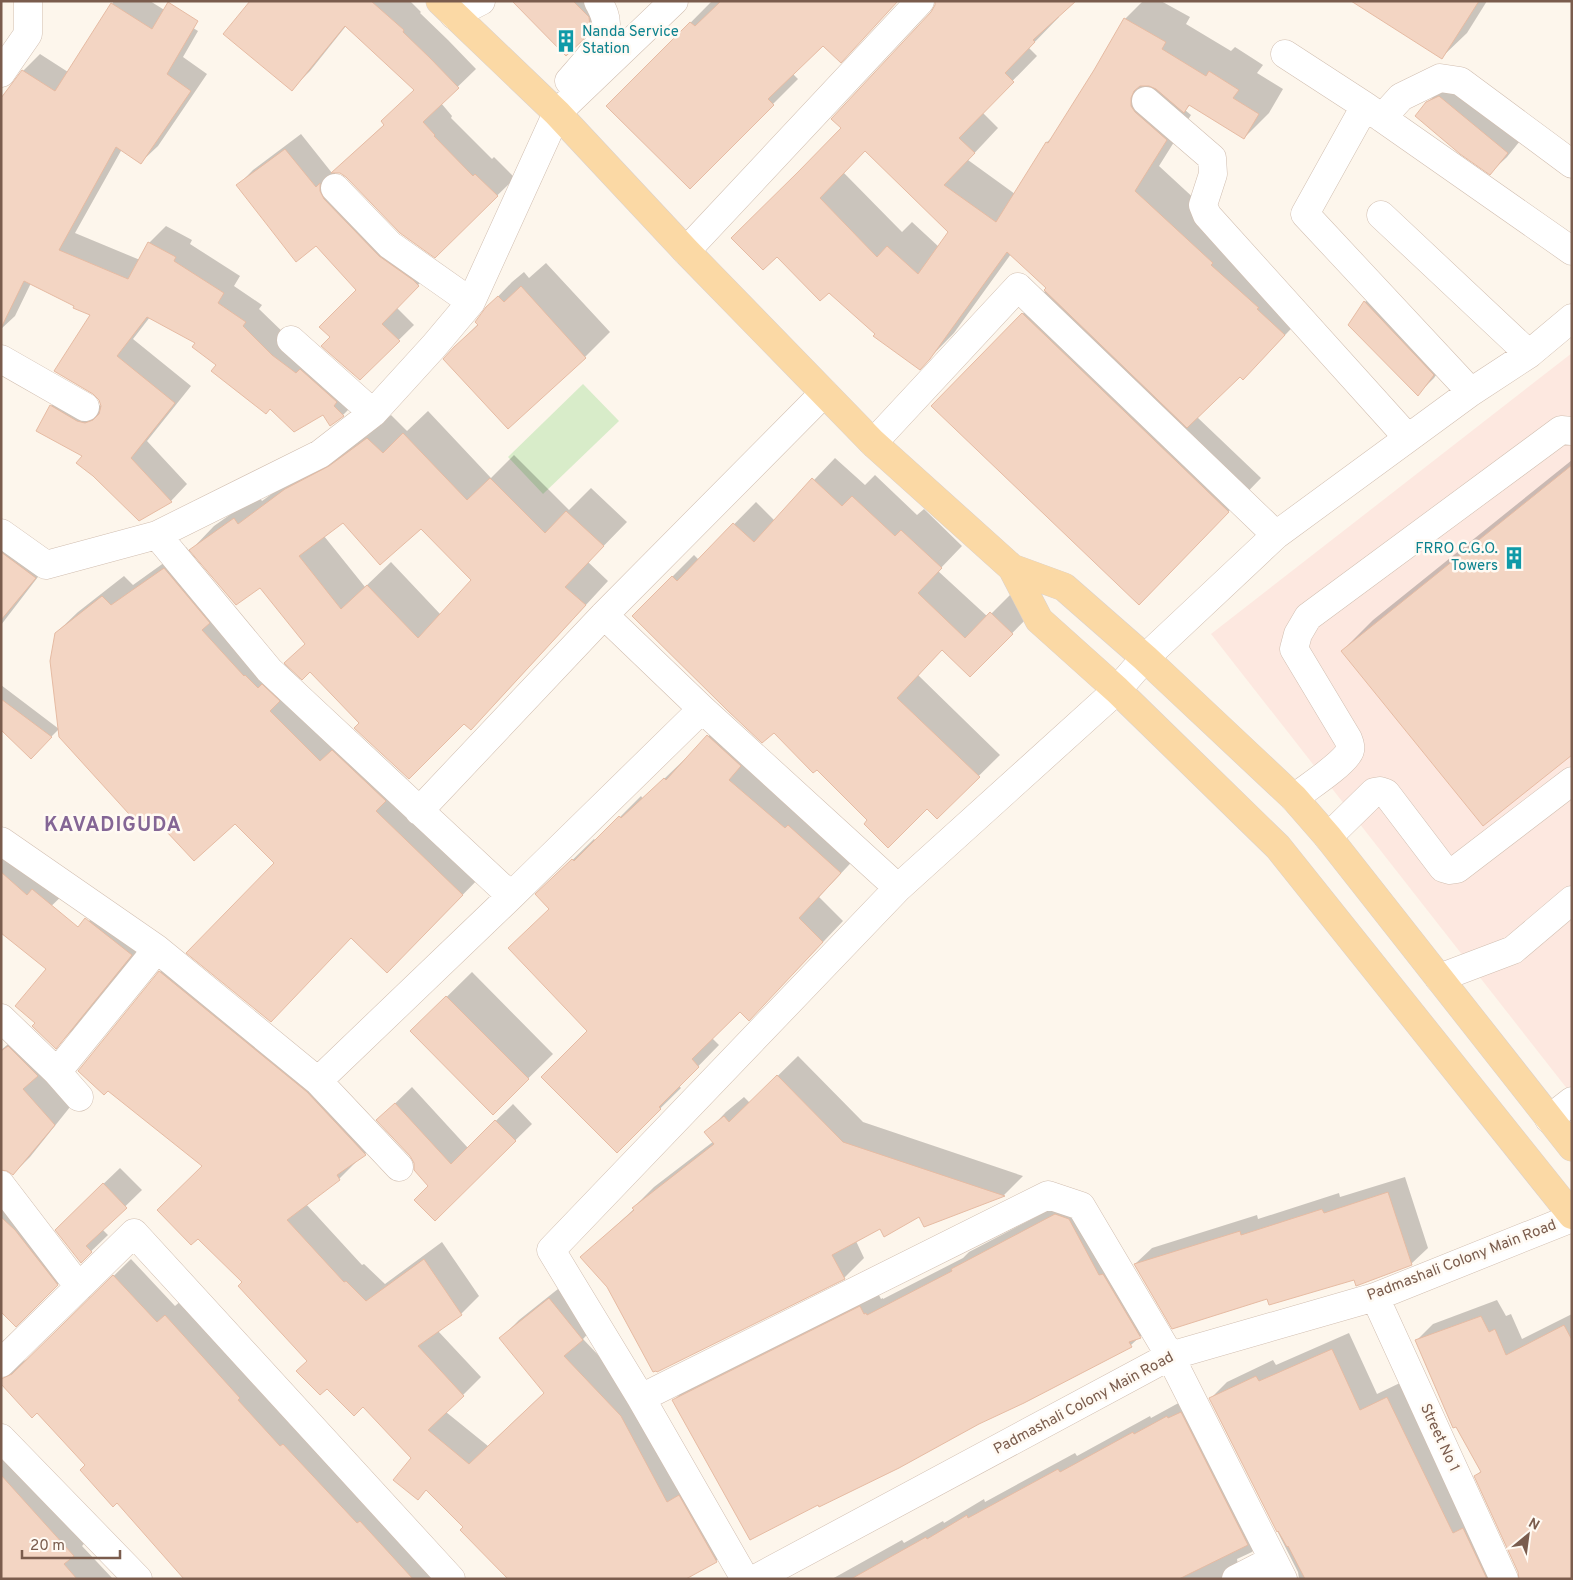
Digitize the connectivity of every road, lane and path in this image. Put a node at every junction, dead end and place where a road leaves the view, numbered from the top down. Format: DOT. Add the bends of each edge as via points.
graph roads {
  1 [pos="28,1"];
  2 [pos="481,1"];
  3 [pos="598,1"];
  4 [pos="674,1"];
  5 [pos="920,1"];
  6 [pos="447,8"];
  7 [pos="1285,54"];
  8 [pos="1,73"];
  9 [pos="1146,101"];
  10 [pos="553,110"];
  11 [pos="1374,112"];
  12 [pos="1572,164"];
  13 [pos="335,188"];
  14 [pos="1380,215"];
  15 [pos="686,251"];
  16 [pos="1572,252"];
  17 [pos="471,302"];
  18 [pos="1572,318"];
  19 [pos="292,340"];
  20 [pos="1529,354"];
  21 [pos="1,360"];
  22 [pos="1471,392"];
  23 [pos="824,393"];
  24 [pos="85,407"];
  25 [pos="373,413"];
  26 [pos="1572,431"];
  27 [pos="1408,438"];
  28 [pos="873,443"];
  29 [pos="1,532"];
  30 [pos="157,535"];
  31 [pos="1276,535"];
  32 [pos="1012,568"];
  33 [pos="604,615"];
  34 [pos="1145,658"];
  35 [pos="1117,690"];
  36 [pos="702,708"];
  37 [pos="1572,781"];
  38 [pos="1294,798"];
  39 [pos="419,810"];
  40 [pos="1328,837"];
  41 [pos="1,841"];
  42 [pos="898,888"];
  43 [pos="511,896"];
  44 [pos="1572,900"];
  45 [pos="157,949"];
  46 [pos="1439,978"];
  47 [pos="1,1018"];
  48 [pos="57,1072"];
  49 [pos="318,1081"];
  50 [pos="79,1096"];
  51 [pos="1572,1100"];
  52 [pos="1549,1119"];
  53 [pos="1572,1147"];
  54 [pos="399,1167"];
  55 [pos="1,1185"];
  56 [pos="1572,1216"];
  57 [pos="79,1287"];
  58 [pos="1374,1297"];
  59 [pos="1170,1356"];
  60 [pos="1,1364"];
  61 [pos="641,1398"];
  62 [pos="1,1438"];
  63 [pos="1278,1569"];
  64 [pos="138,1579"];
  65 [pos="451,1579"];
  66 [pos="745,1579"];
  67 [pos="755,1579"];
  68 [pos="1236,1579"];
  69 [pos="1504,1579"];
  1 -- 8 [label="street" via="28,34"];
  2 -- 6 [label="street"];
  3 -- 10 [label="street" via="604,12 604,36"];
  4 -- 10 [label="street"];
  5 -- 15 [label="street"];
  6 -- 10 [label="main road"];
  7 -- 11 [label="street"];
  9 -- 27 [label="street" via="1212,158 1213,174 1203,205 1207,214"];
  10 -- 15 [label="main road"];
  10 -- 17 [label="street"];
  11 -- 12 [label="street" via="1440,78 1460,81"];
  11 -- 16 [label="street"];
  11 -- 22 [label="street" via="1305,214"];
  13 -- 17 [label="street" via="390,246"];
  14 -- 20 [label="street"];
  15 -- 23 [label="main road"];
  17 -- 25 [label="street"];
  18 -- 20 [label="street"];
  19 -- 25 [label="street"];
  20 -- 22 [label="street"];
  21 -- 24 [label="street"];
  22 -- 27 [label="street"];
  23 -- 28 [label="main road"];
  23 -- 33 [label="street"];
  25 -- 30 [label="street" via="320,454"];
  26 -- 38 [label="street" via="1561,430 1308,617 1294,649 1351,748 1334,768"];
  27 -- 31 [label="street"];
  28 -- 31 [label="street" via="1018,287"];
  28 -- 32 [label="main road"];
  29 -- 30 [label="street" via="46,566"];
  30 -- 39 [label="street" via="269,670"];
  31 -- 34 [label="street"];
  32 -- 34 [label="main road" via="1064,587"];
  32 -- 35 [label="main road" via="1039,620"];
  33 -- 36 [label="street"];
  33 -- 39 [label="street"];
  34 -- 35 [label="street"];
  34 -- 38 [label="main road"];
  35 -- 42 [label="street"];
  35 -- 56 [label="main road" via="1278,847"];
  36 -- 42 [label="street"];
  36 -- 43 [label="street"];
  37 -- 40 [label="street" via="1456,869 1444,868 1386,793 1380,791 1374,792"];
  38 -- 40 [label="main road"];
  39 -- 43 [label="street"];
  40 -- 46 [label="main road"];
  41 -- 45 [label="street"];
  42 -- 61 [label="street" via="552,1250"];
  43 -- 49 [label="street"];
  44 -- 46 [label="street" via="1513,950"];
  45 -- 48 [label="street"];
  45 -- 49 [label="street"];
  46 -- 52 [label="main road"];
  47 -- 48 [label="street"];
  48 -- 50 [label="street"];
  49 -- 54 [label="street"];
  51 -- 52 [label="street"];
  52 -- 53 [label="main road"];
  55 -- 57 [label="street"];
  56 -- 58 [label="street, Padmashali Colony Main Road"];
  57 -- 60 [label="street"];
  57 -- 65 [label="street" via="134,1233"];
  58 -- 59 [label="street, Padmashali Colony Main Road"];
  58 -- 69 [label="street, Street No 1"];
  59 -- 61 [label="street" via="1082,1206 1048,1194"];
  59 -- 63 [label="street"];
  59 -- 67 [label="street, Padmashali Colony Main Road"];
  61 -- 66 [label="street"];
  62 -- 64 [label="street"];
  63 -- 68 [label="street"];
}
